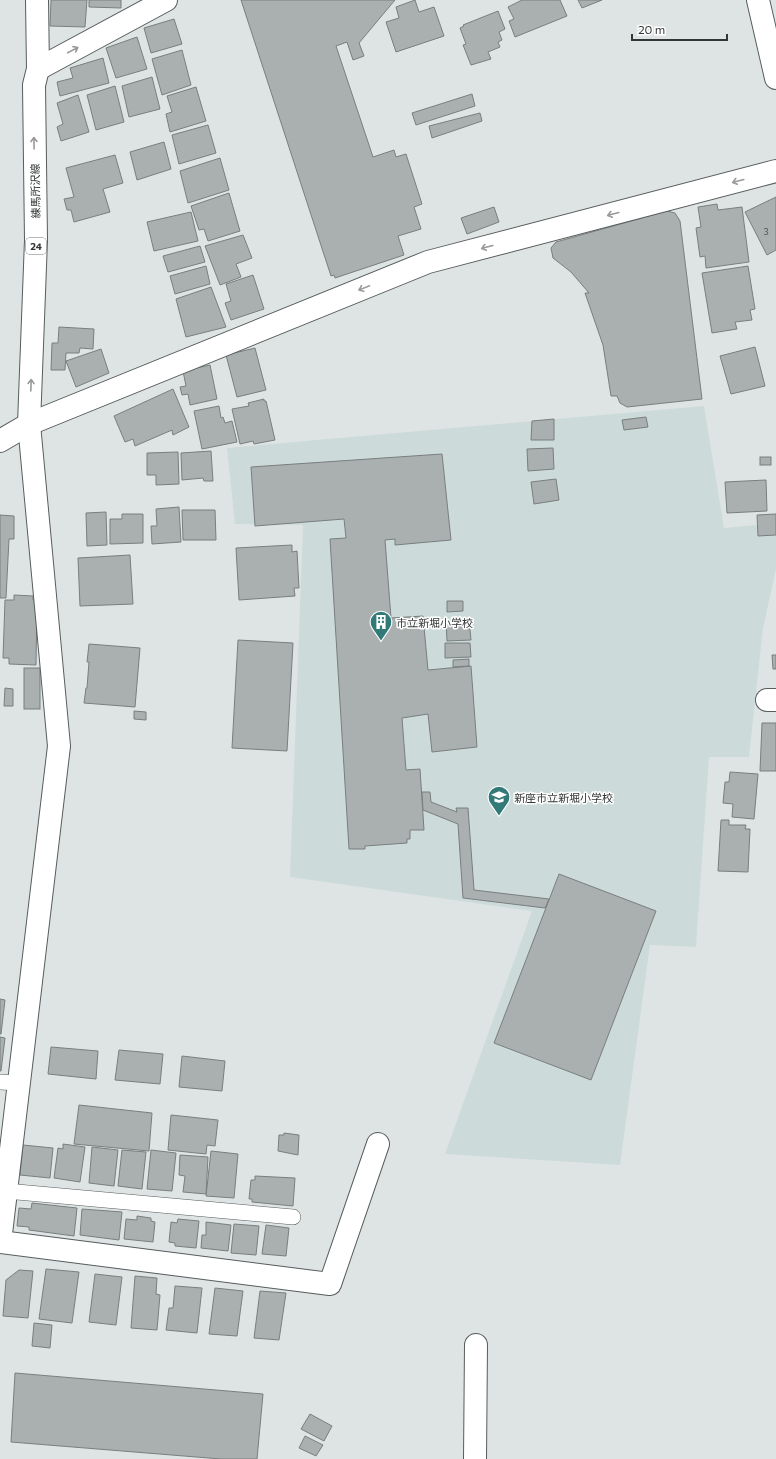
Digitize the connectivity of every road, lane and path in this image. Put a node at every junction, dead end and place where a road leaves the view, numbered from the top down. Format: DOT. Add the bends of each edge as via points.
graph roads {
  1 [pos="37,0"];
  2 [pos="166,0"];
  3 [pos="758,0"];
  4 [pos="38,69"];
  5 [pos="776,78"];
  6 [pos="776,171"];
  7 [pos="29,424"];
  8 [pos="0,441"];
  9 [pos="9,1082"];
  10 [pos="6,1138"];
  11 [pos="378,1144"];
  12 [pos="6,1191"];
  13 [pos="293,1217"];
  14 [pos="0,1242"];
  15 [pos="476,1345"];
  16 [pos="475,1459"];
  1 -- 4 [label="street, 練馬所沢線"];
  4 -- 2 [label="street, one-way"];
  3 -- 5 [label="street"];
  7 -- 4 [label="street, 練馬所沢線 / 24, one-way" via="36,240 34,85"];
  6 -- 7 [label="street, one-way" via="428,262"];
  7 -- 8 [label="street"];
  7 -- 9 [label="street, 練馬所沢線" via="59,746"];
  9 -- 10 [label="street, 練馬所沢線"];
  10 -- 12 [label="street, 練馬所沢線"];
  11 -- 14 [label="street" via="330,1284"];
  12 -- 13 [label="lane"];
  12 -- 14 [label="street, 練馬所沢線"];
  15 -- 16 [label="street"];
}
